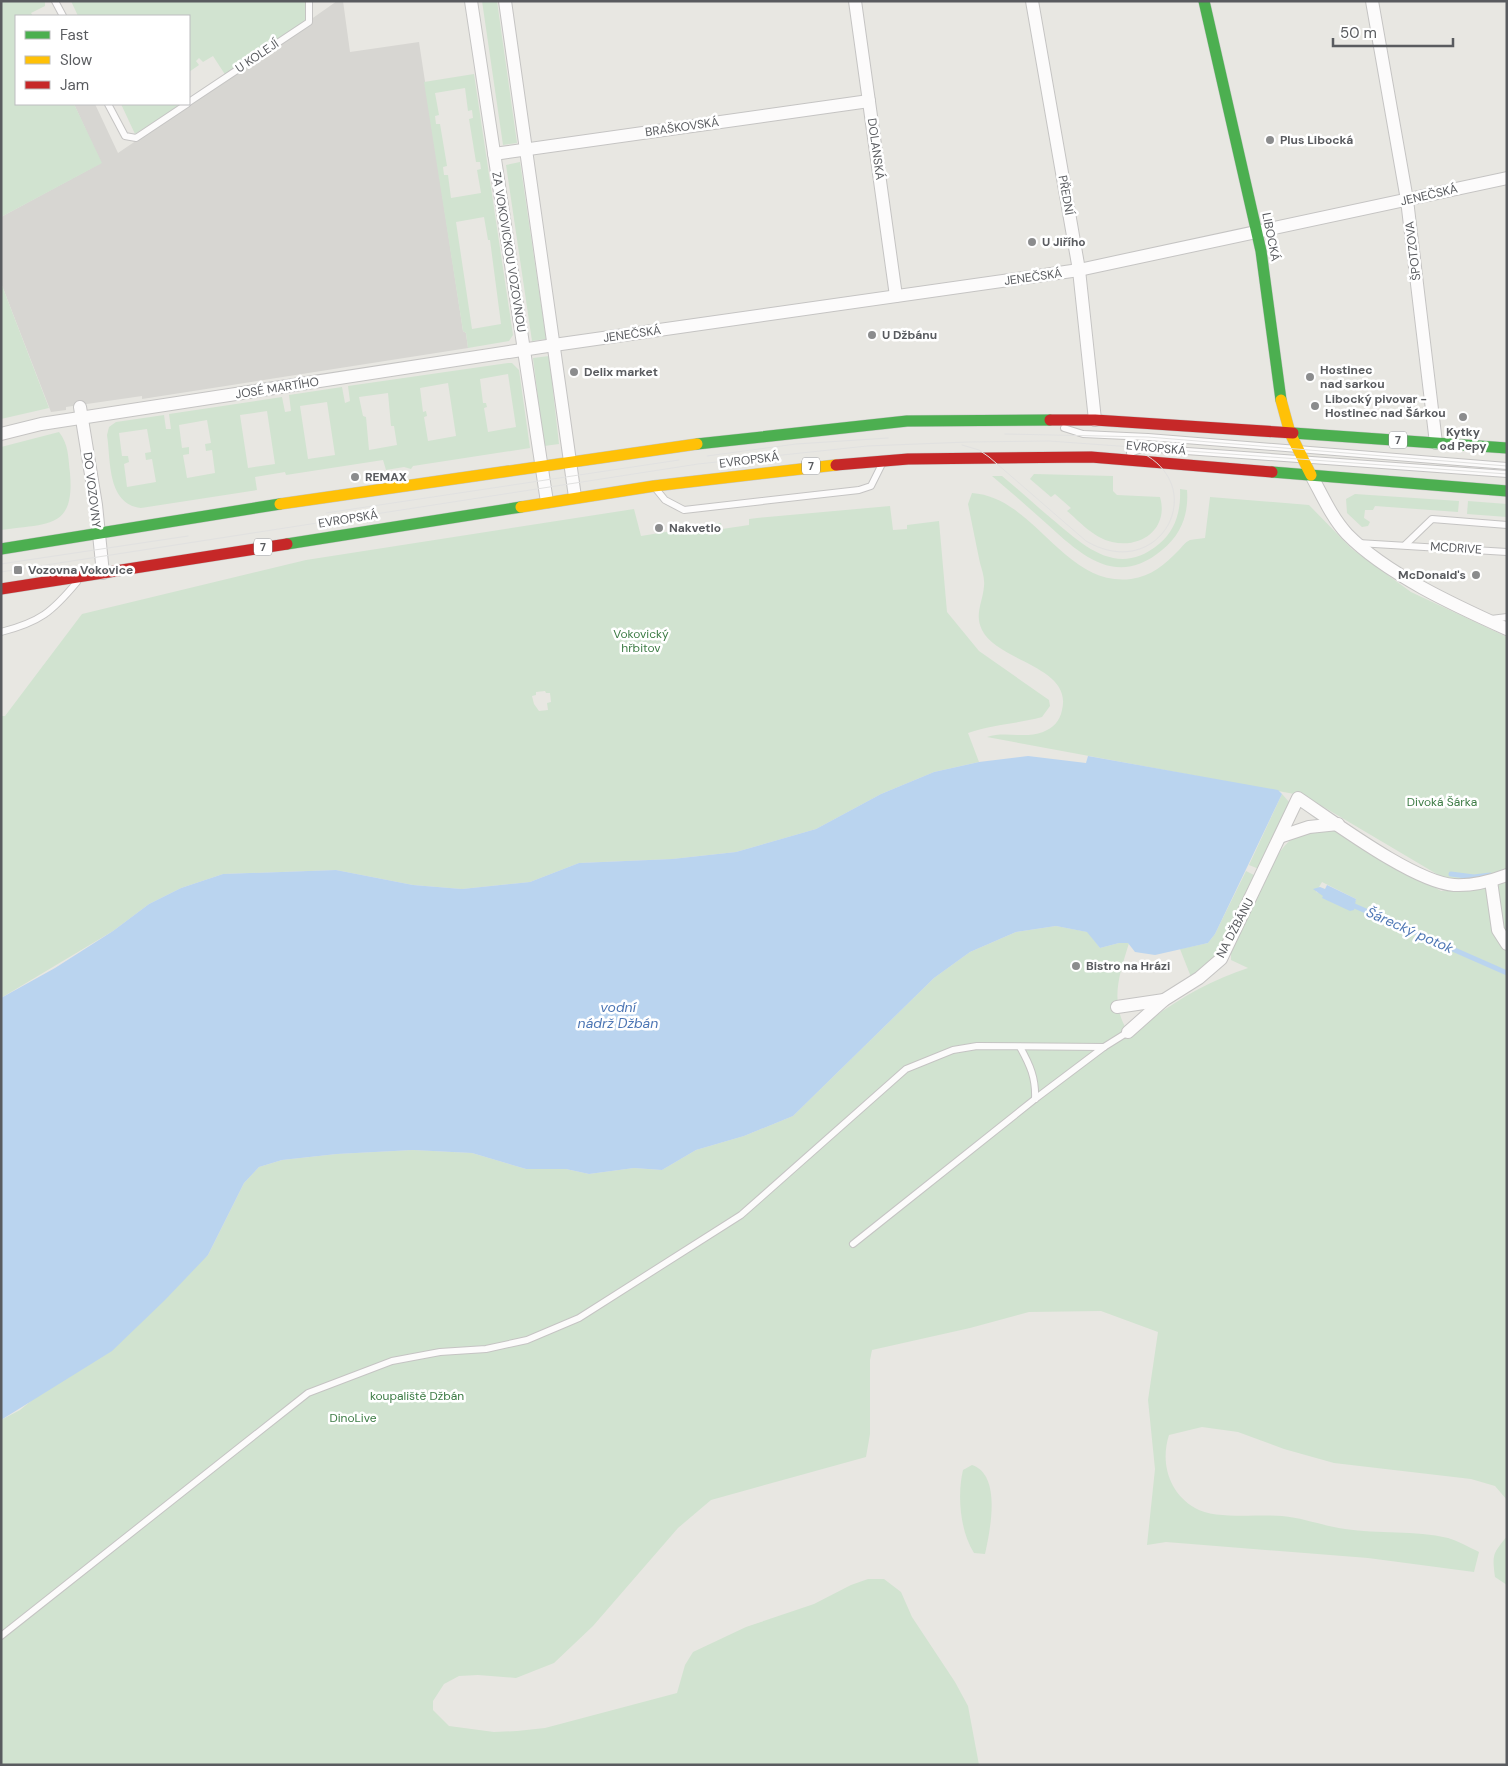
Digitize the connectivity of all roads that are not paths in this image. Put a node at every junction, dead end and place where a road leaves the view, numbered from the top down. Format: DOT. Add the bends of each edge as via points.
graph roads {
  1 [pos="55,1"];
  2 [pos="309,1"];
  3 [pos="471,1"];
  4 [pos="505,1"];
  5 [pos="855,1"];
  6 [pos="1032,1"];
  7 [pos="1204,1"];
  8 [pos="1372,1"];
  9 [pos="62,15"];
  10 [pos="869,101"];
  11 [pos="190,102"];
  12 [pos="109,105"];
  13 [pos="185,105"];
  14 [pos="526,149"];
  15 [pos="494,154"];
  16 [pos="1507,178"];
  17 [pos="1407,200"];
  18 [pos="1257,233"];
  19 [pos="1079,270"];
  20 [pos="896,296"];
  21 [pos="554,345"];
  22 [pos="524,350"];
  23 [pos="81,413"];
  24 [pos="1035,419"];
  25 [pos="1095,420"];
  26 [pos="1290,433"];
  27 [pos="1,434"];
  28 [pos="1436,443"];
  29 [pos="1507,448"];
  30 [pos="1298,449"];
  31 [pos="1115,459"];
  32 [pos="1304,460"];
  33 [pos="883,461"];
  34 [pos="570,463"];
  35 [pos="1507,466"];
  36 [pos="542,467"];
  37 [pos="1507,474"];
  38 [pos="1311,475"];
  39 [pos="654,486"];
  40 [pos="1507,491"];
  41 [pos="575,498"];
  42 [pos="547,502"];
  43 [pos="1507,525"];
  44 [pos="98,533"];
  45 [pos="1358,543"];
  46 [pos="1405,545"];
  47 [pos="1,549"];
  48 [pos="1507,552"];
  49 [pos="103,573"];
  50 [pos="82,576"];
  51 [pos="1,589"];
  52 [pos="1507,617"];
  53 [pos="1488,620"];
  54 [pos="1507,629"];
  55 [pos="1,632"];
  56 [pos="1338,824"];
  57 [pos="1282,836"];
  58 [pos="1507,875"];
  59 [pos="1491,881"];
  60 [pos="1507,944"];
  61 [pos="1164,1000"];
  62 [pos="1117,1007"];
  63 [pos="1128,1032"];
  64 [pos="1020,1047"];
  65 [pos="1104,1047"];
  66 [pos="1034,1099"];
  67 [pos="853,1244"];
  68 [pos="1,1636"];
  1 -- 9 [label="lane"];
  2 -- 11 [label="lane, U KOLEJÍ" via="309,22"];
  3 -- 15 [label="street, ZA VOKOVICKOU VOZOVNOU"];
  4 -- 14 [label="street"];
  5 -- 10 [label="street, DOLANSKÁ"];
  6 -- 19 [label="street, PŘEDNÍ"];
  7 -- 18 [label="main road, LIBOCKÁ"];
  8 -- 17 [label="street, ŠPOTZOVA"];
  10 -- 14 [label="street, BRAŠKOVSKÁ"];
  10 -- 20 [label="street, DOLANSKÁ"];
  12 -- 13 [label="lane, U KOLEJÍ" via="125,136 136,138"];
  14 -- 15 [label="street, BRAŠKOVSKÁ"];
  14 -- 21 [label="street"];
  15 -- 22 [label="street, ZA VOKOVICKOU VOZOVNOU"];
  16 -- 17 [label="street, JENEČSKÁ"];
  17 -- 18 [label="street, JENEČSKÁ"];
  17 -- 28 [label="street, ŠPOTZOVA"];
  18 -- 19 [label="street, JENEČSKÁ"];
  18 -- 26 [label="main road, LIBOCKÁ" via="1281,406"];
  19 -- 20 [label="street, JENEČSKÁ"];
  19 -- 25 [label="street, PŘEDNÍ"];
  20 -- 21 [label="street, JENEČSKÁ"];
  21 -- 22 [label="street, JOSÉ MARTÍHO"];
  21 -- 34 [label="street"];
  22 -- 23 [label="street, JOSÉ MARTÍHO"];
  22 -- 36 [label="street, ZA VOKOVICKOU VOZOVNOU"];
  23 -- 27 [label="street, JOSÉ MARTÍHO"];
  23 -- 44 [label="street, DO VOZOVNY"];
  24 -- 25 [label="main road, EVROPSKÁ / 7"];
  24 -- 30 [label="lane" via="1083,434"];
  24 -- 34 [label="main road, EVROPSKÁ / 7" via="872,423 754,436"];
  25 -- 26 [label="main road, EVROPSKÁ / 7"];
  26 -- 28 [label="main road, EVROPSKÁ / 7"];
  26 -- 30 [label="main road, LIBOCKÁ"];
  28 -- 29 [label="main road, EVROPSKÁ / 7"];
  30 -- 32 [label="main road, LIBOCKÁ"];
  30 -- 35 [label="lane"];
  31 -- 32 [label="lane" via="1145,448"];
  31 -- 33 [label="main road, EVROPSKÁ / 7" via="1049,456"];
  31 -- 38 [label="main road, EVROPSKÁ / 7"];
  32 -- 37 [label="lane"];
  32 -- 38 [label="main road, LIBOCKÁ"];
  33 -- 39 [label="main road, EVROPSKÁ / 7"];
  33 -- 39 [label="lane" via="871,486 859,490 703,508 684,510 665,500"];
  34 -- 36 [label="main road, EVROPSKÁ / 7"];
  34 -- 41 [label="street"];
  36 -- 42 [label="street, ZA VOKOVICKOU VOZOVNOU"];
  36 -- 44 [label="main road, EVROPSKÁ / 7"];
  38 -- 40 [label="main road, EVROPSKÁ / 7"];
  38 -- 45 [label="street" via="1339,523"];
  39 -- 41 [label="main road, EVROPSKÁ / 7"];
  41 -- 42 [label="main road, EVROPSKÁ / 7"];
  42 -- 49 [label="main road, EVROPSKÁ / 7"];
  43 -- 46 [label="lane" via="1432,519"];
  44 -- 47 [label="main road, EVROPSKÁ / 7"];
  44 -- 49 [label="street, DO VOZOVNY"];
  45 -- 46 [label="lane, MCDRIVE"];
  45 -- 53 [label="street" via="1415,584"];
  46 -- 48 [label="lane, MCDRIVE"];
  49 -- 50 [label="main road, EVROPSKÁ / 7"];
  50 -- 51 [label="main road, EVROPSKÁ / 7"];
  50 -- 55 [label="lane" via="52,611 35,621"];
  52 -- 53 [label="lane"];
  53 -- 54 [label="street"];
  56 -- 57 [label="street" via="1309,827"];
  56 -- 57 [label="street, NA DŽBÁNU" via="1298,798"];
  56 -- 59 [label="street, NA DŽBÁNU" via="1423,876 1454,885"];
  57 -- 61 [label="street, NA DŽBÁNU" via="1221,959 1199,978"];
  58 -- 59 [label="street"];
  59 -- 60 [label="street" via="1498,930"];
  61 -- 62 [label="street, NA DŽBÁNU"];
  61 -- 63 [label="street, NA DŽBÁNU"];
  63 -- 65 [label="lane"];
  64 -- 65 [label="lane"];
  64 -- 66 [label="lane" via="1032,1069"];
  64 -- 68 [label="lane" via="977,1046 953,1050 906,1068 741,1216 580,1318 527,1340 486,1349 440,1352 392,1361 308,1393"];
  65 -- 66 [label="lane"];
  66 -- 67 [label="lane"];
}
